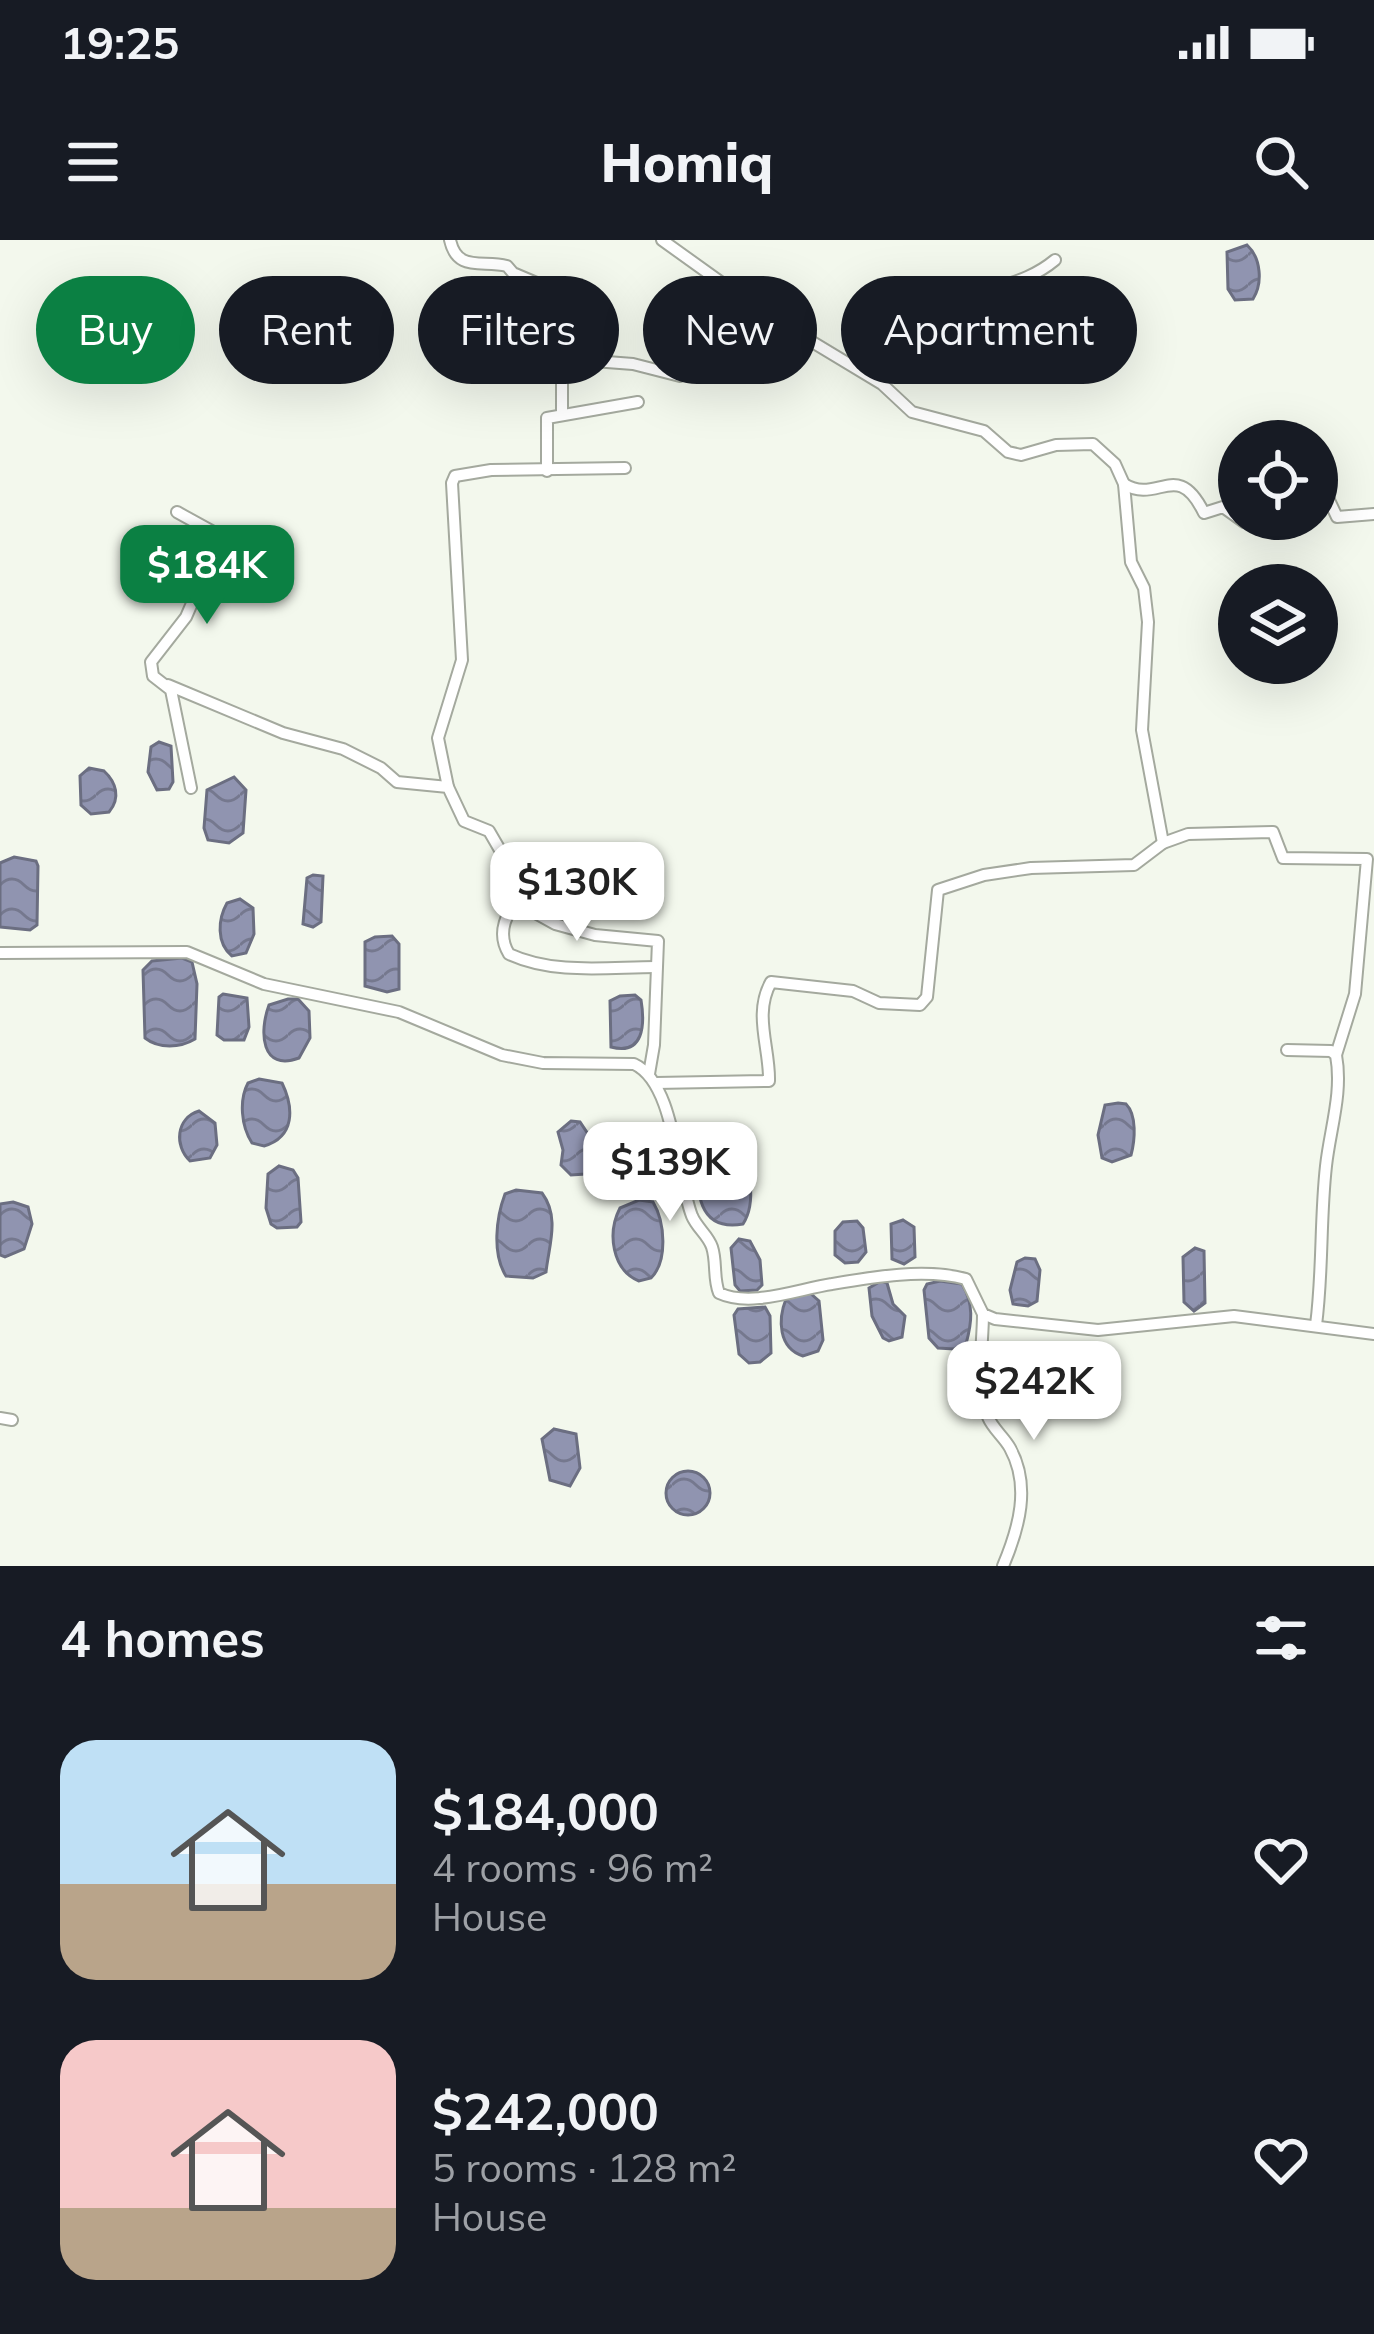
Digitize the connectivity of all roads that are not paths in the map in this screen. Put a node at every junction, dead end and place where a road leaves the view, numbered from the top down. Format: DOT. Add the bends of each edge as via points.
graph roads {
  1 [pos="450,240"];
  2 [pos="662,240"];
  3 [pos="1055,260"];
  4 [pos="520,276"];
  5 [pos="1030,276"];
  6 [pos="841,356"];
  7 [pos="562,384"];
  8 [pos="883,384"];
  9 [pos="638,402"];
  10 [pos="562,413"];
  11 [pos="626,468"];
  12 [pos="547,471"];
  13 [pos="1124,484"];
  14 [pos="1218,509"];
  15 [pos="177,512"];
  16 [pos="1374,514"];
  17 [pos="1338,518"];
  18 [pos="168,685"];
  19 [pos="448,787"];
  20 [pos="191,788"];
  21 [pos="1163,843"];
  22 [pos="523,895"];
  23 [pos="0,953"];
  24 [pos="656,967"];
  25 [pos="1287,1050"];
  26 [pos="1336,1055"];
  27 [pos="653,1079"];
  28 [pos="982,1314"];
  29 [pos="1316,1325"];
  30 [pos="1374,1334"];
  31 [pos="1003,1566"];
  1 -- 4 [label="street" via="463,263 506,266"];
  2 -- 6 [label="street"];
  3 -- 5 [label="street"];
  7 -- 10 [label="street"];
  8 -- 13 [label="street" via="912,412 984,431 1008,452 1093,444"];
  9 -- 10 [label="street"];
  10 -- 12 [label="street" via="545,423"];
  11 -- 12 [label="street"];
  12 -- 19 [label="street" via="463,472 452,483 462,660 438,738"];
  13 -- 14 [label="street" via="1184,485 1204,513"];
  13 -- 21 [label="street" via="1131,562 1148,622 1142,730"];
  15 -- 18 [label="street" via="215,533 222,551 151,662 153,676"];
  16 -- 17 [label="street"];
  18 -- 19 [label="street" via="343,749 397,782"];
  18 -- 20 [label="street"];
  19 -- 22 [label="street" via="464,821 489,831"];
  21 -- 26 [label="street" via="1188,834 1274,832 1283,858 1367,859 1355,994"];
  21 -- 27 [label="street" via="1134,865 1052,865 938,890 920,1005 771,982 761,1030 769,1081"];
  22 -- 24 [label="street" via="555,924 655,938"];
  22 -- 24 [label="street" via="502,930 509,954 561,967"];
  23 -- 27 [label="street" via="187,952 264,984 399,1012 502,1055 543,1064 634,1064"];
  24 -- 27 [label="street"];
  25 -- 26 [label="street"];
  26 -- 29 [label="street"];
  27 -- 28 [label="street" via="681,1185 712,1248 718,1293 745,1298 834,1283 958,1277"];
  28 -- 29 [label="street" via="1098,1330 1234,1316"];
  28 -- 31 [label="street" via="982,1394 1022,1471 1020,1513"];
  29 -- 30 [label="street"];
}
